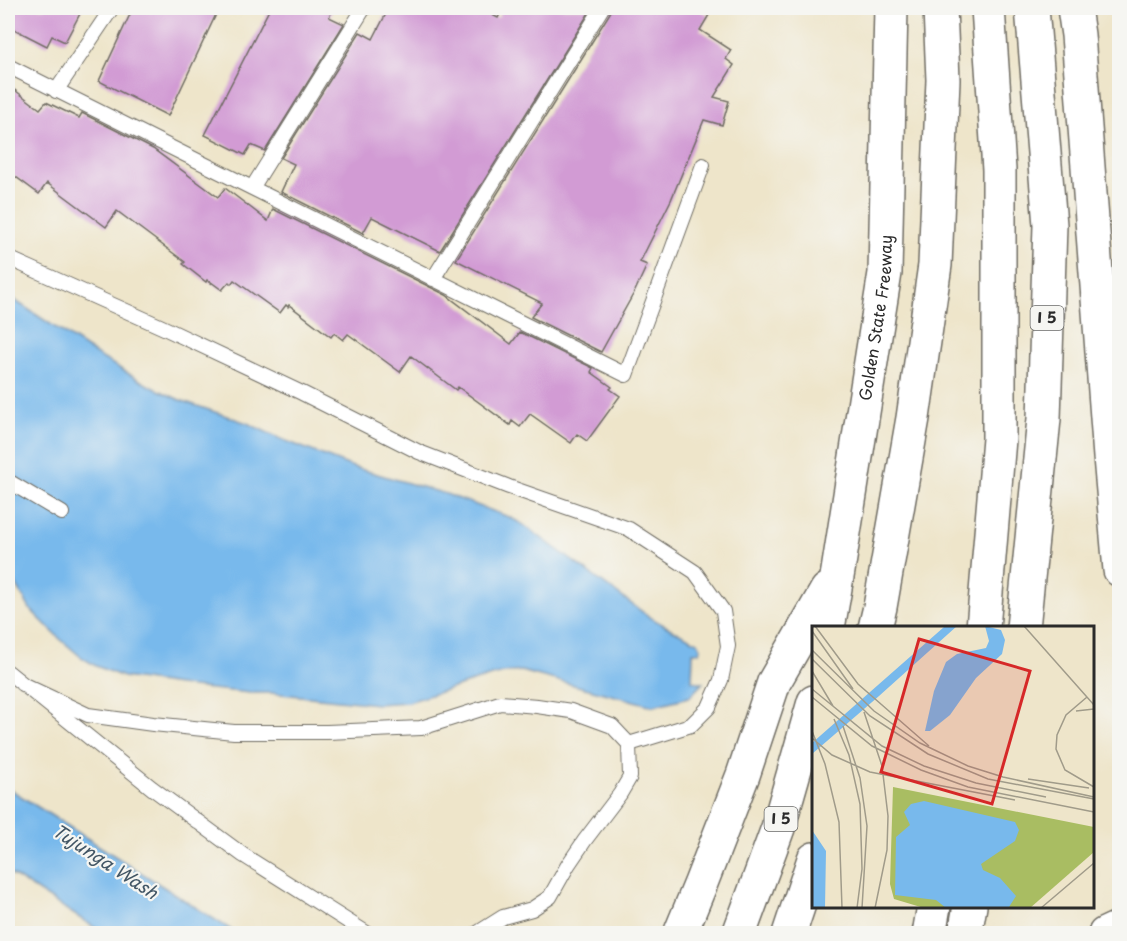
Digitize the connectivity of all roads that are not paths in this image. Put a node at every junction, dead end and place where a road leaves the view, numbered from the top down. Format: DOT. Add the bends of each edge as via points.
graph roads {
  1 [pos="112,8"];
  2 [pos="364,8"];
  3 [pos="602,8"];
  4 [pos="891,8"];
  5 [pos="940,8"];
  6 [pos="988,8"];
  7 [pos="1032,8"];
  8 [pos="1074,8"];
  9 [pos="8,66"];
  10 [pos="56,91"];
  11 [pos="703,165"];
  12 [pos="252,188"];
  13 [pos="8,258"];
  14 [pos="433,279"];
  15 [pos="8,481"];
  16 [pos="62,513"];
  17 [pos="1119,570"];
  18 [pos="838,571"];
  19 [pos="828,626"];
  20 [pos="875,626"];
  21 [pos="983,626"];
  22 [pos="1023,626"];
  23 [pos="8,672"];
  24 [pos="22,684"];
  25 [pos="812,706"];
  26 [pos="629,744"];
  27 [pos="812,863"];
  28 [pos="934,908"];
  29 [pos="970,908"];
  30 [pos="1119,927"];
  31 [pos="368,933"];
  32 [pos="476,933"];
  33 [pos="680,933"];
  34 [pos="739,933"];
  35 [pos="789,933"];
  36 [pos="929,933"];
  37 [pos="965,933"];
  38 [pos="1105,933"];
  1 -- 10 [label="lane"];
  2 -- 12 [label="lane"];
  3 -- 14 [label="lane"];
  4 -- 18 [label="highway, Golden State Freeway" via="885,273"];
  5 -- 20 [label="highway" via="943,80 935,265 913,418"];
  6 -- 21 [label="highway" via="999,170 999,428"];
  7 -- 22 [label="highway, I 5" via="1050,225 1044,418"];
  8 -- 17 [label="highway"];
  9 -- 10 [label="lane"];
  10 -- 12 [label="lane"];
  11 -- 14 [label="lane" via="626,375"];
  12 -- 14 [label="lane"];
  13 -- 26 [label="lane" via="162,327 420,452 629,529 695,572 723,611 729,646 721,680 709,707 691,725"];
  15 -- 16 [label="lane"];
  18 -- 19 [label="highway, Golden State Freeway"];
  18 -- 33 [label="highway" via="774,682"];
  23 -- 24 [label="lane"];
  24 -- 26 [label="lane" via="88,715 234,732 421,728 500,703 537,706 571,711 612,726"];
  24 -- 31 [label="lane" via="152,789 234,848"];
  25 -- 34 [label="highway, I 5" via="778,828"];
  26 -- 32 [label="lane" via="630,777 550,897"];
  27 -- 35 [label="highway"];
  28 -- 36 [label="highway"];
  29 -- 37 [label="highway"];
  30 -- 38 [label="highway"];
}
